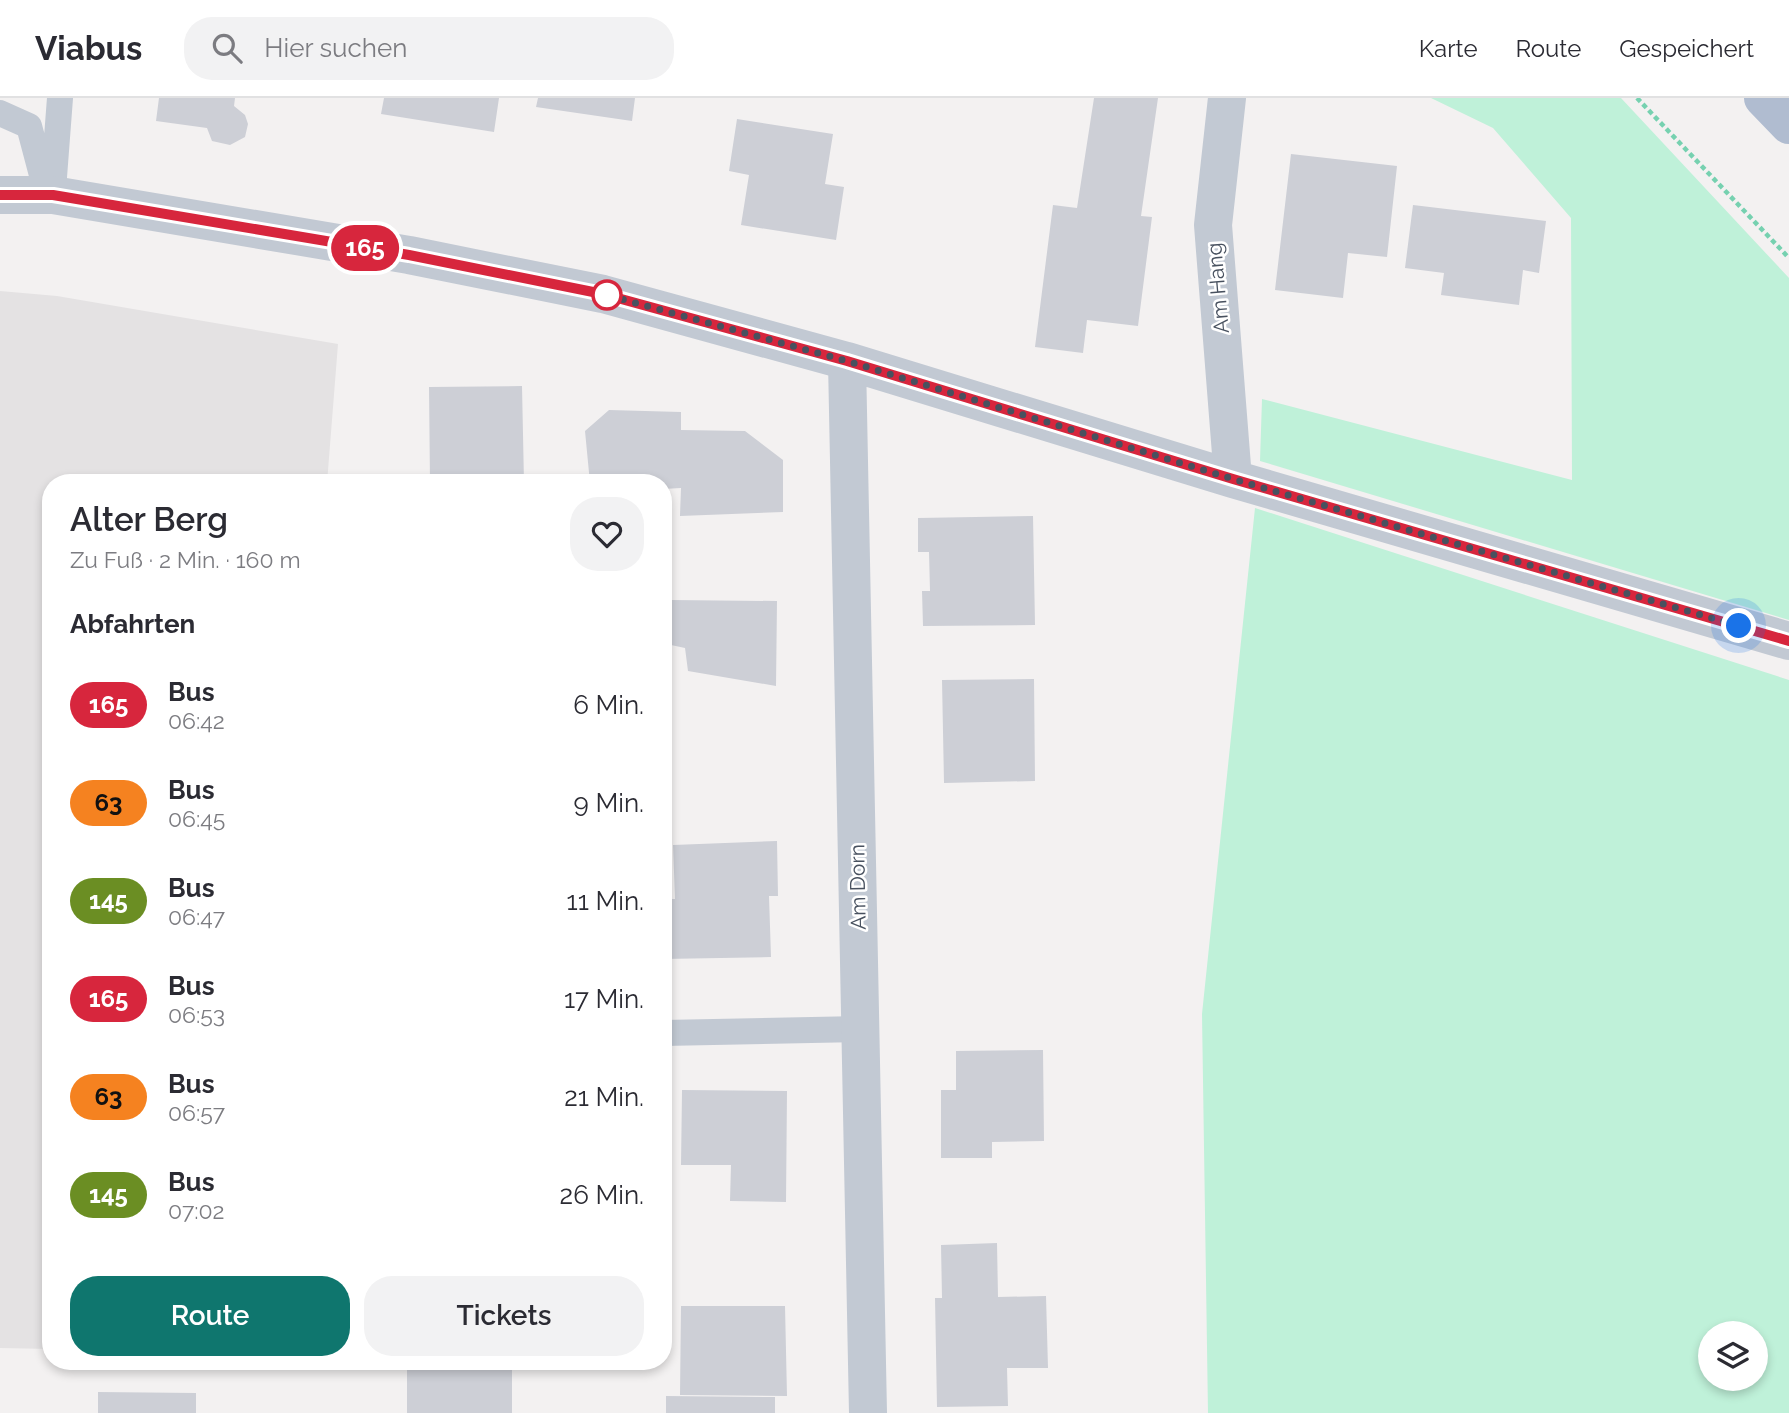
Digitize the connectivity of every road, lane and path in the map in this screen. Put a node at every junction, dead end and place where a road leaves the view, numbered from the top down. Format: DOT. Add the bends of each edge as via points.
graph roads {
  1 [pos="60,98"];
  2 [pos="1227,98"];
  3 [pos="1637,98"];
  4 [pos="1763,98"];
  5 [pos="0,113"];
  6 [pos="1789,125"];
  7 [pos="0,195"];
  8 [pos="50,195"];
  9 [pos="1789,258"];
  10 [pos="847,361"];
  11 [pos="1233,479"];
  12 [pos="1789,641"];
  13 [pos="861,1029"];
  14 [pos="672,1033"];
  15 [pos="868,1413"];
  1 -- 8 [label="lane"];
  2 -- 11 [label="street, Am Hang" via="1213,225"];
  3 -- 9 [label="path"];
  4 -- 6 [label="main road"];
  5 -- 8 [label="lane" via="29,126"];
  7 -- 8 [label="street"];
  8 -- 10 [label="street" via="409,255 603,294"];
  10 -- 11 [label="street"];
  10 -- 13 [label="street, Am Dorn"];
  11 -- 12 [label="street"];
  13 -- 14 [label="lane"];
  13 -- 15 [label="street, Am Dorn"];
}
